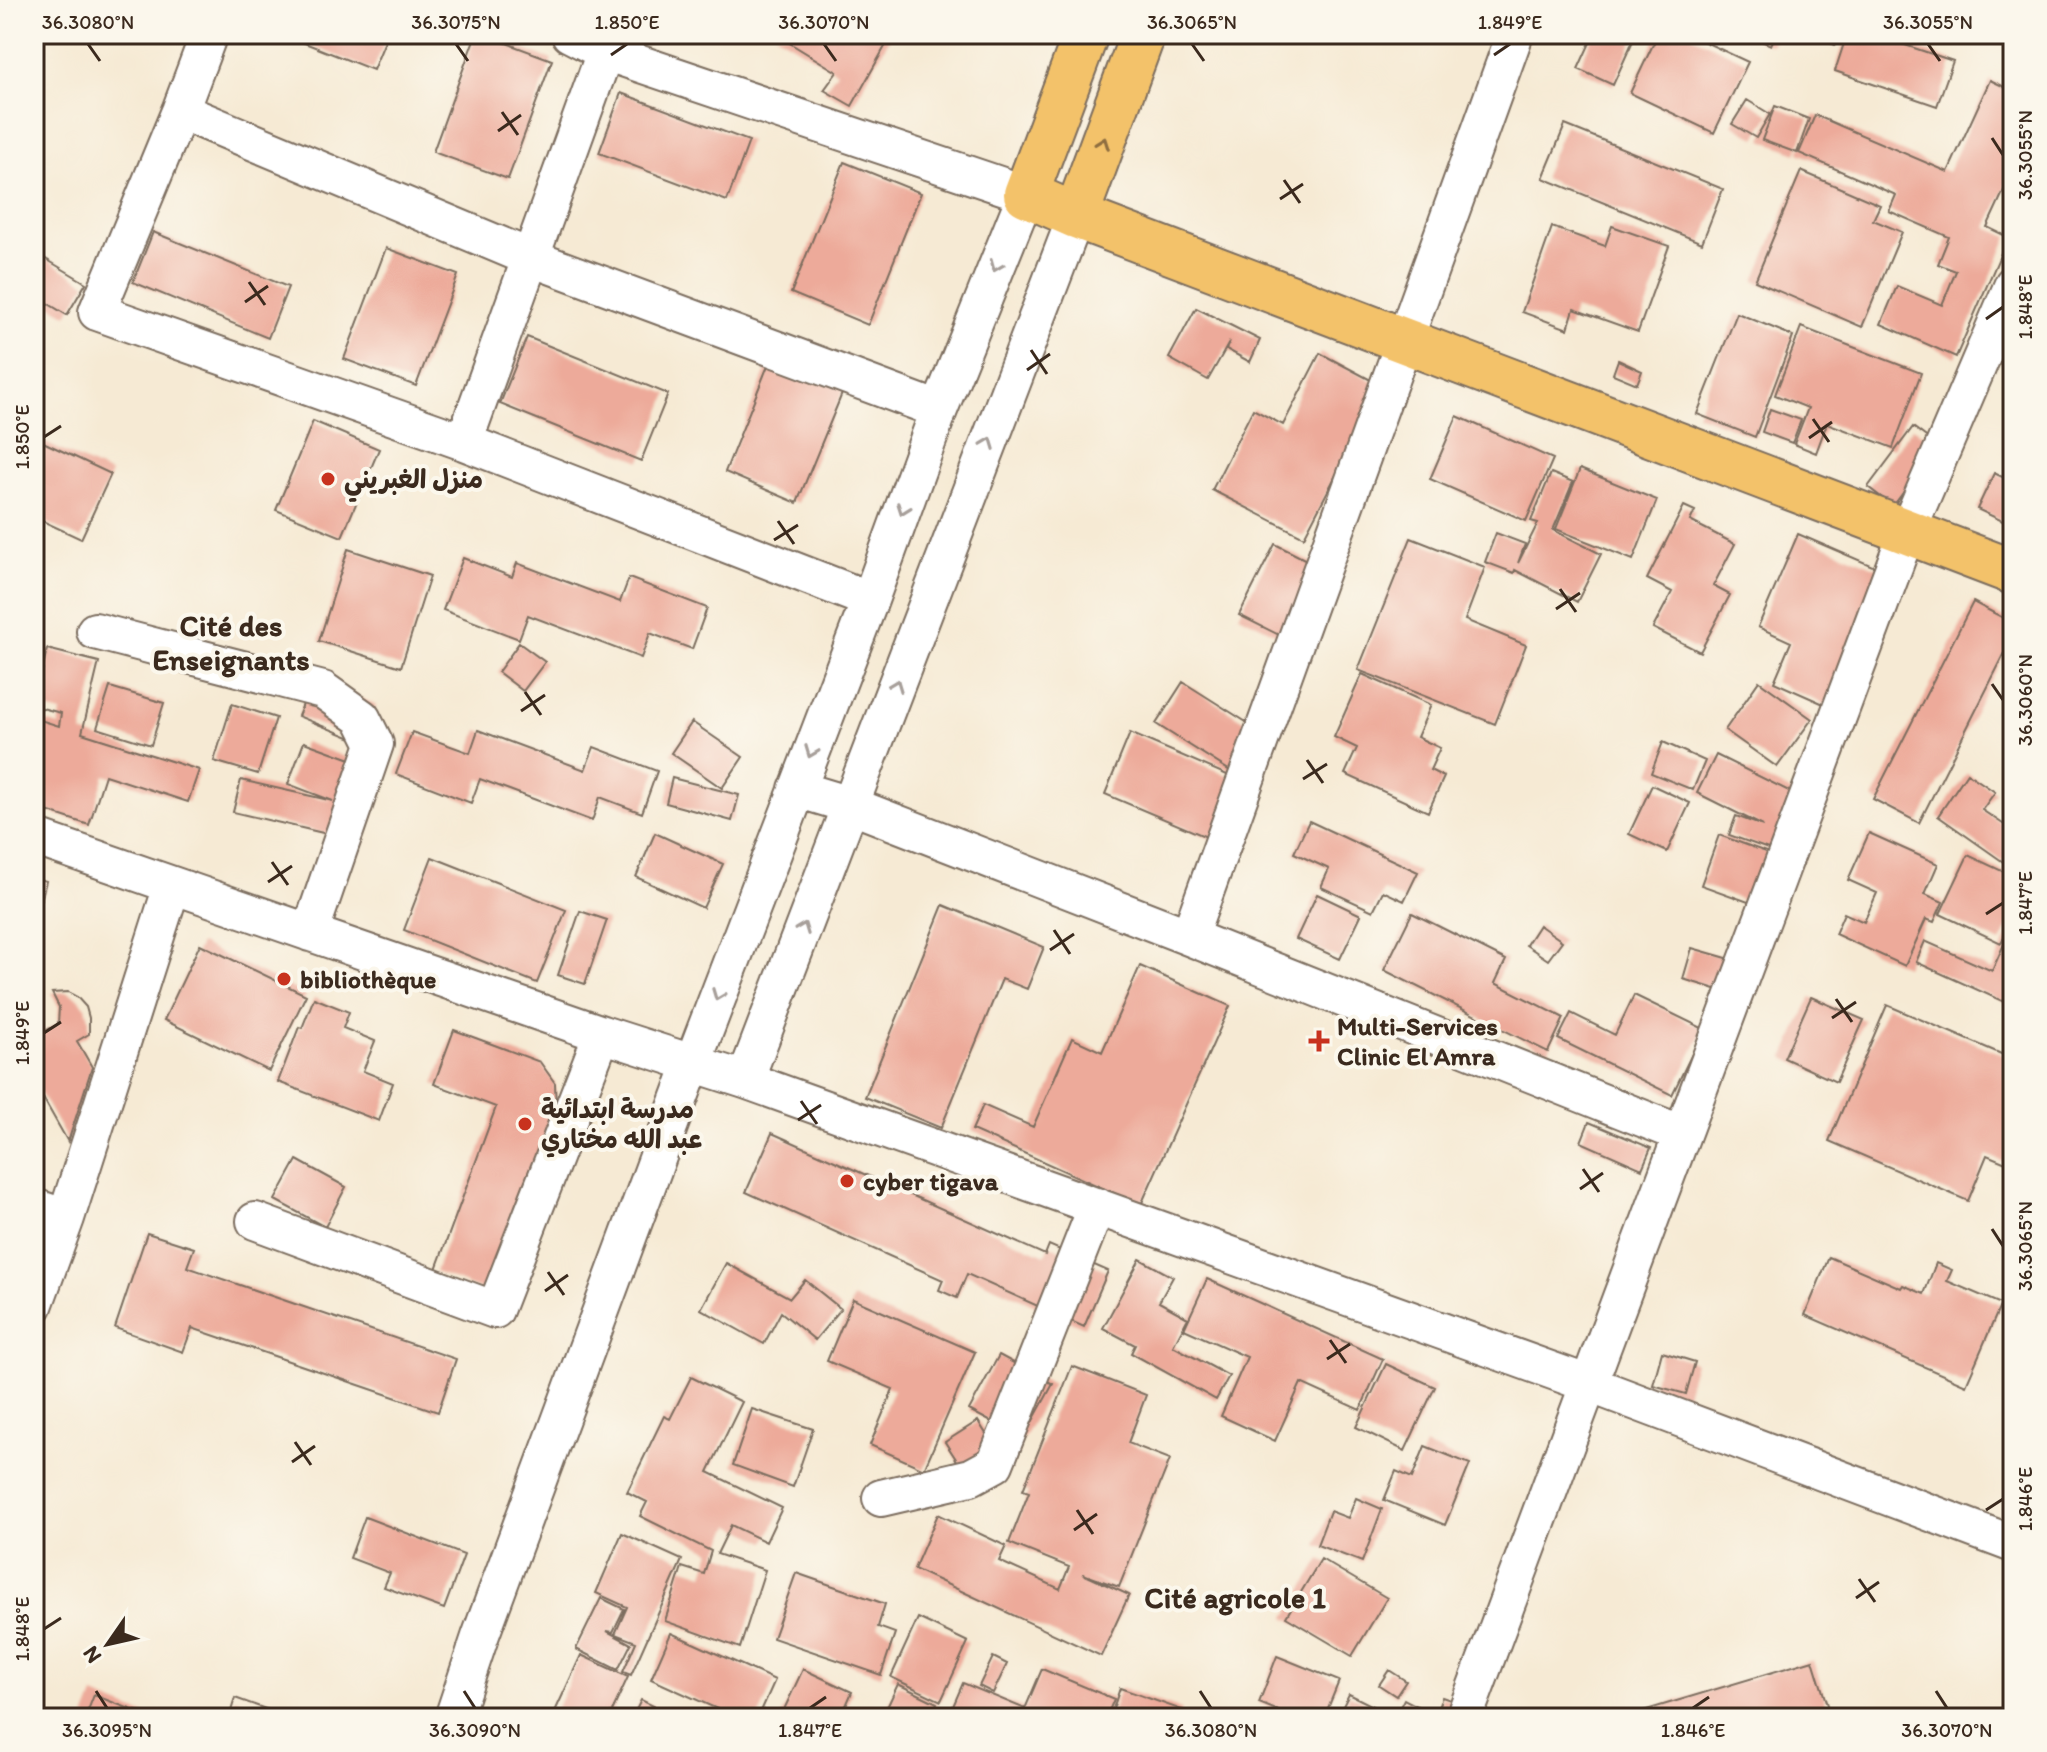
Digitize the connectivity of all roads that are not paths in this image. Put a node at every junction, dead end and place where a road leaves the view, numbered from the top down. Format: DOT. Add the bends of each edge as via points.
graph roads {
  1 [pos="209,34"];
  2 [pos="570,34"];
  3 [pos="1086,34"];
  4 [pos="1143,34"];
  5 [pos="1515,34"];
  6 [pos="605,52"];
  7 [pos="180,111"];
  8 [pos="1026,194"];
  9 [pos="1076,216"];
  10 [pos="531,258"];
  11 [pos="2013,284"];
  12 [pos="1405,341"];
  13 [pos="939,410"];
  14 [pos="464,442"];
  15 [pos="1907,532"];
  16 [pos="2013,572"];
  17 [pos="870,600"];
  18 [pos="95,631"];
  19 [pos="797,789"];
  20 [pos="850,805"];
  21 [pos="34,837"];
  22 [pos="172,886"];
  23 [pos="310,933"];
  24 [pos="1189,937"];
  25 [pos="602,1034"];
  26 [pos="693,1062"];
  27 [pos="745,1080"];
  28 [pos="1682,1134"];
  29 [pos="1097,1206"];
  30 [pos="50,1212"];
  31 [pos="255,1221"];
  32 [pos="34,1306"];
  33 [pos="1589,1384"];
  34 [pos="881,1498"];
  35 [pos="2013,1544"];
  36 [pos="453,1718"];
  37 [pos="1464,1718"];
  1 -- 7 [label="street"];
  2 -- 6 [label="street"];
  3 -- 8 [label="main road"];
  9 -- 4 [label="main road, one-way"];
  5 -- 12 [label="street"];
  6 -- 8 [label="street"];
  6 -- 10 [label="street"];
  7 -- 10 [label="street"];
  7 -- 14 [label="street" via="97,312"];
  8 -- 9 [label="main road"];
  8 -- 13 [label="street, one-way"];
  9 -- 12 [label="main road"];
  20 -- 9 [label="street, one-way"];
  10 -- 13 [label="street"];
  10 -- 14 [label="street"];
  11 -- 15 [label="street"];
  12 -- 15 [label="main road"];
  12 -- 24 [label="street"];
  13 -- 17 [label="street, one-way"];
  14 -- 17 [label="street"];
  15 -- 16 [label="main road"];
  15 -- 28 [label="street"];
  17 -- 19 [label="street, one-way"];
  18 -- 23 [label="street" via="323,690 362,718 375,744"];
  19 -- 20 [label="street"];
  19 -- 26 [label="street, one-way"];
  20 -- 24 [label="street"];
  27 -- 20 [label="street, one-way"];
  21 -- 22 [label="street"];
  22 -- 23 [label="street"];
  22 -- 30 [label="street"];
  23 -- 25 [label="street"];
  24 -- 28 [label="street"];
  25 -- 26 [label="street"];
  25 -- 31 [label="street" via="495,1310"];
  26 -- 27 [label="street"];
  26 -- 36 [label="street"];
  27 -- 29 [label="street"];
  28 -- 33 [label="street"];
  29 -- 33 [label="street"];
  29 -- 34 [label="street" via="995,1464 971,1477"];
  30 -- 32 [label="street"];
  33 -- 35 [label="street"];
  33 -- 37 [label="street"];
}
